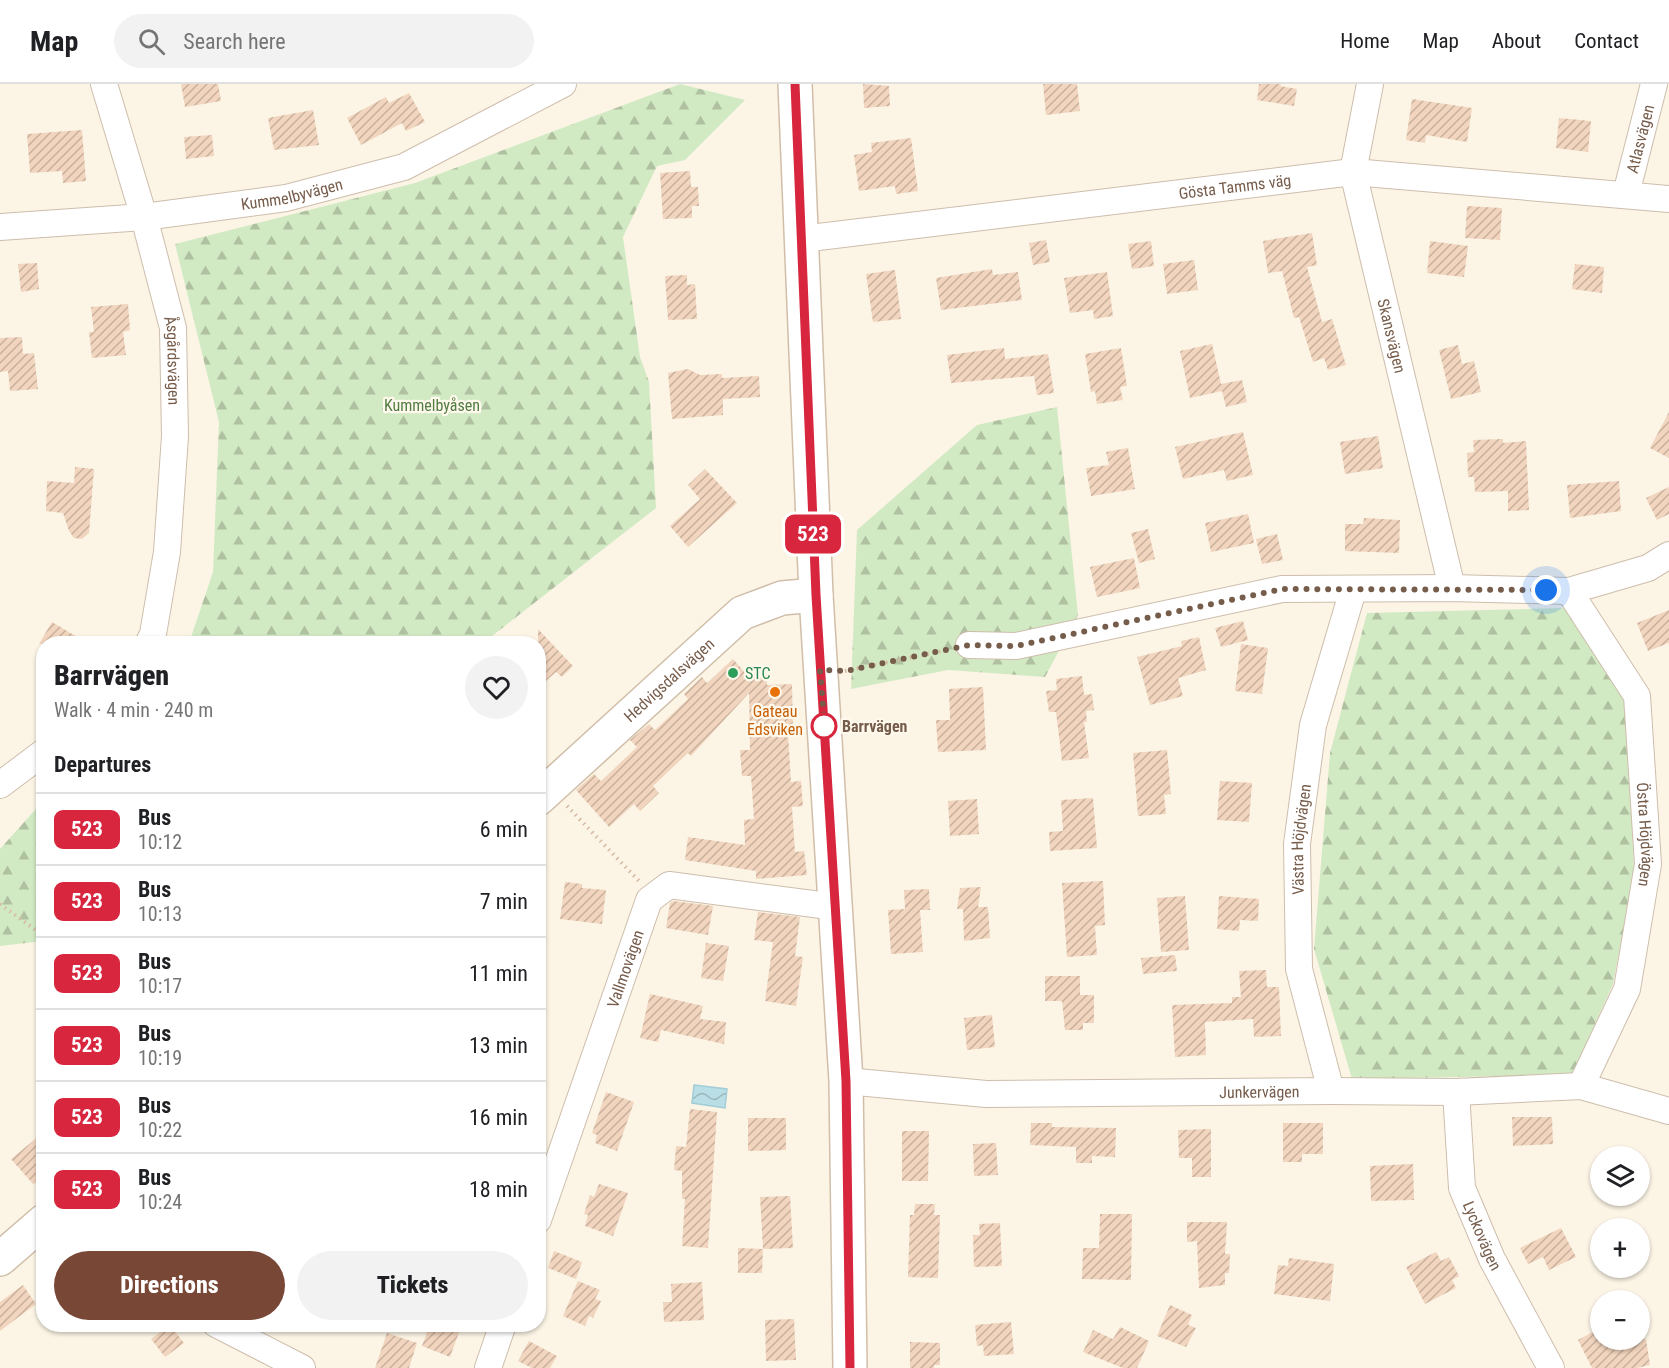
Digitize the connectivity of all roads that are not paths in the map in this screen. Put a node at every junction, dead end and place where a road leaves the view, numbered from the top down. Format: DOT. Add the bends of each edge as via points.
graph roads {
  1 [pos="104,84"];
  2 [pos="563,84"];
  3 [pos="795,84"];
  4 [pos="1370,84"];
  5 [pos="1654,84"];
  6 [pos="1353,172"];
  7 [pos="1626,194"];
  8 [pos="1669,199"];
  9 [pos="144,218"];
  10 [pos="0,227"];
  11 [pos="802,239"];
  12 [pos="1669,555"];
  13 [pos="1452,588"];
  14 [pos="1353,590"];
  15 [pos="1569,591"];
  16 [pos="816,595"];
  17 [pos="152,636"];
  18 [pos="969,645"];
  19 [pos="36,758"];
  20 [pos="0,785"];
  21 [pos="546,792"];
  22 [pos="836,907"];
  23 [pos="846,1081"];
  24 [pos="1581,1086"];
  25 [pos="1331,1091"];
  26 [pos="1456,1092"];
  27 [pos="1669,1111"];
  28 [pos="546,1197"];
  29 [pos="36,1228"];
  30 [pos="0,1258"];
  31 [pos="232,1332"];
  32 [pos="500,1332"];
  33 [pos="302,1368"];
  34 [pos="488,1368"];
  35 [pos="850,1368"];
  36 [pos="1551,1368"];
  1 -- 9 [label="street, Åsgårdsvägen"];
  2 -- 9 [label="street, Kummelbyvägen" via="404,167 286,198"];
  3 -- 11 [label="street"];
  4 -- 6 [label="street, Skansvägen"];
  5 -- 7 [label="street, Atlasvägen"];
  6 -- 7 [label="street, Gösta Tamms väg"];
  6 -- 11 [label="street, Gösta Tamms väg"];
  6 -- 13 [label="street, Skansvägen"];
  7 -- 8 [label="street, Gösta Tamms väg"];
  9 -- 10 [label="street, Kummelbyvägen"];
  9 -- 17 [label="street, Åsgårdsvägen" via="173,328 175,436 167,552"];
  11 -- 16 [label="street"];
  12 -- 15 [label="street" via="1648,568"];
  13 -- 14 [label="street"];
  13 -- 15 [label="street"];
  14 -- 18 [label="street" via="1282,589 1016,646"];
  14 -- 25 [label="street, Västra Höjdvägen" via="1313,725 1297,844 1299,969"];
  15 -- 24 [label="street, Östra Höjdvägen" via="1637,696 1648,864 1627,989"];
  16 -- 21 [label="street, Hedvigsdalsvägen" via="782,598 742,613"];
  16 -- 22 [label="street"];
  19 -- 20 [label="street"];
  22 -- 23 [label="street"];
  22 -- 28 [label="street, Vallmovägen" via="669,885 653,896"];
  23 -- 25 [label="street, Junkervägen" via="986,1094"];
  23 -- 35 [label="street"];
  24 -- 26 [label="street, Junkervägen"];
  24 -- 27 [label="street, Junkervägen"];
  25 -- 26 [label="street, Junkervägen"];
  26 -- 36 [label="street, Lyckovägen" via="1462,1188 1492,1259"];
  29 -- 30 [label="street"];
  31 -- 33 [label="street"];
  32 -- 34 [label="street"];
}
